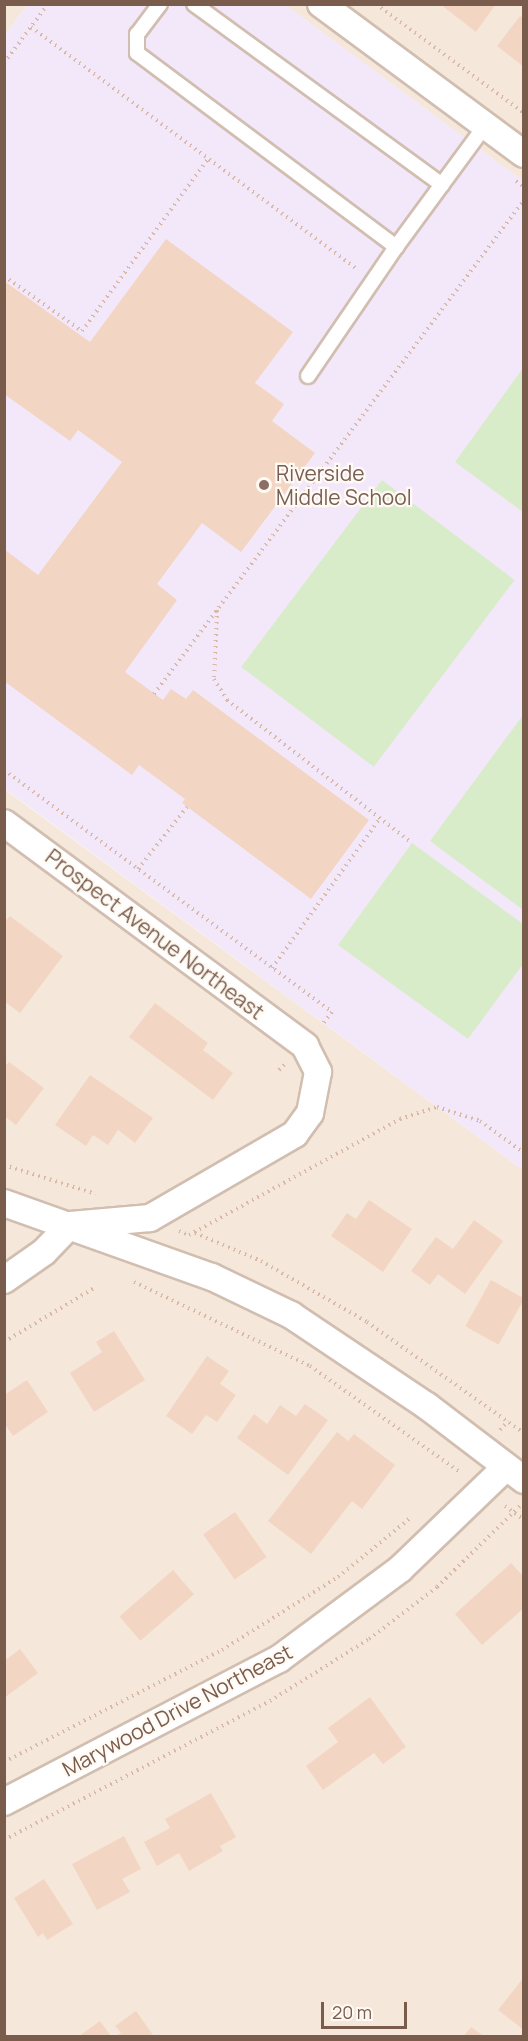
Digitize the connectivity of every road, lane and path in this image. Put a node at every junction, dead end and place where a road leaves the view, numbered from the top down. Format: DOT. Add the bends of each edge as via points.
graph roads {
  1 [pos="48,4"];
  2 [pos="160,4"];
  3 [pos="195,4"];
  4 [pos="321,4"];
  5 [pos="376,4"];
  6 [pos="31,27"];
  7 [pos="4,63"];
  8 [pos="524,113"];
  9 [pos="485,126"];
  10 [pos="524,154"];
  11 [pos="208,159"];
  12 [pos="442,185"];
  13 [pos="524,200"];
  14 [pos="396,247"];
  15 [pos="4,276"];
  16 [pos="374,280"];
  17 [pos="308,376"];
  18 [pos="217,609"];
  19 [pos="154,694"];
  20 [pos="4,770"];
  21 [pos="187,807"];
  22 [pos="380,818"];
  23 [pos="4,823"];
  24 [pos="412,843"];
  25 [pos="138,869"];
  26 [pos="272,968"];
  27 [pos="305,1046"];
  28 [pos="279,1070"];
  29 [pos="524,1153"];
  30 [pos="4,1203"];
  31 [pos="70,1226"];
  32 [pos="194,1232"];
  33 [pos="189,1235"];
  34 [pos="4,1280"];
  35 [pos="134,1282"];
  36 [pos="96,1287"];
  37 [pos="4,1342"];
  38 [pos="508,1421"];
  39 [pos="524,1433"];
  40 [pos="482,1448"];
  41 [pos="459,1472"];
  42 [pos="515,1473"];
  43 [pos="452,1479"];
  44 [pos="483,1489"];
  45 [pos="412,1516"];
  46 [pos="524,1520"];
  47 [pos="4,1762"];
  48 [pos="4,1802"];
  1 -- 6 [label="path"];
  2 -- 14 [label="lane" via="137,34 137,54"];
  3 -- 12 [label="lane"];
  4 -- 9 [label="street"];
  5 -- 8 [label="path"];
  6 -- 7 [label="path"];
  6 -- 11 [label="path"];
  9 -- 10 [label="street"];
  9 -- 12 [label="lane"];
  11 -- 15 [label="path" via="82,331"];
  11 -- 16 [label="path"];
  12 -- 14 [label="lane"];
  13 -- 18 [label="path"];
  14 -- 16 [label="lane"];
  16 -- 17 [label="lane"];
  18 -- 19 [label="path"];
  18 -- 22 [label="path" via="214,679 227,700"];
  20 -- 25 [label="path"];
  21 -- 25 [label="path"];
  22 -- 24 [label="path"];
  22 -- 26 [label="path"];
  23 -- 27 [label="street, Prospect Avenue Northeast"];
  25 -- 26 [label="path"];
  26 -- 27 [label="path" via="332,1012"];
  27 -- 28 [label="path"];
  27 -- 31 [label="street" via="318,1072 310,1113 295,1134 150,1218"];
  29 -- 32 [label="path" via="480,1121 437,1107 382,1129"];
  30 -- 31 [label="street"];
  31 -- 34 [label="street" via="44,1252"];
  31 -- 40 [label="street" via="212,1277 291,1316 427,1406"];
  32 -- 33 [label="path"];
  32 -- 38 [label="path" via="261,1261 367,1322"];
  35 -- 41 [label="path" via="310,1366"];
  36 -- 37 [label="path"];
  38 -- 39 [label="path"];
  38 -- 40 [label="path"];
  40 -- 41 [label="path"];
  40 -- 42 [label="street"];
  41 -- 43 [label="path"];
  41 -- 44 [label="path"];
  42 -- 44 [label="street, Marywood Drive Northeast"];
  44 -- 46 [label="path"];
  44 -- 48 [label="street, Marywood Drive Northeast" via="400,1569 279,1659"];
  45 -- 47 [label="path" via="338,1577 242,1639"];
}
